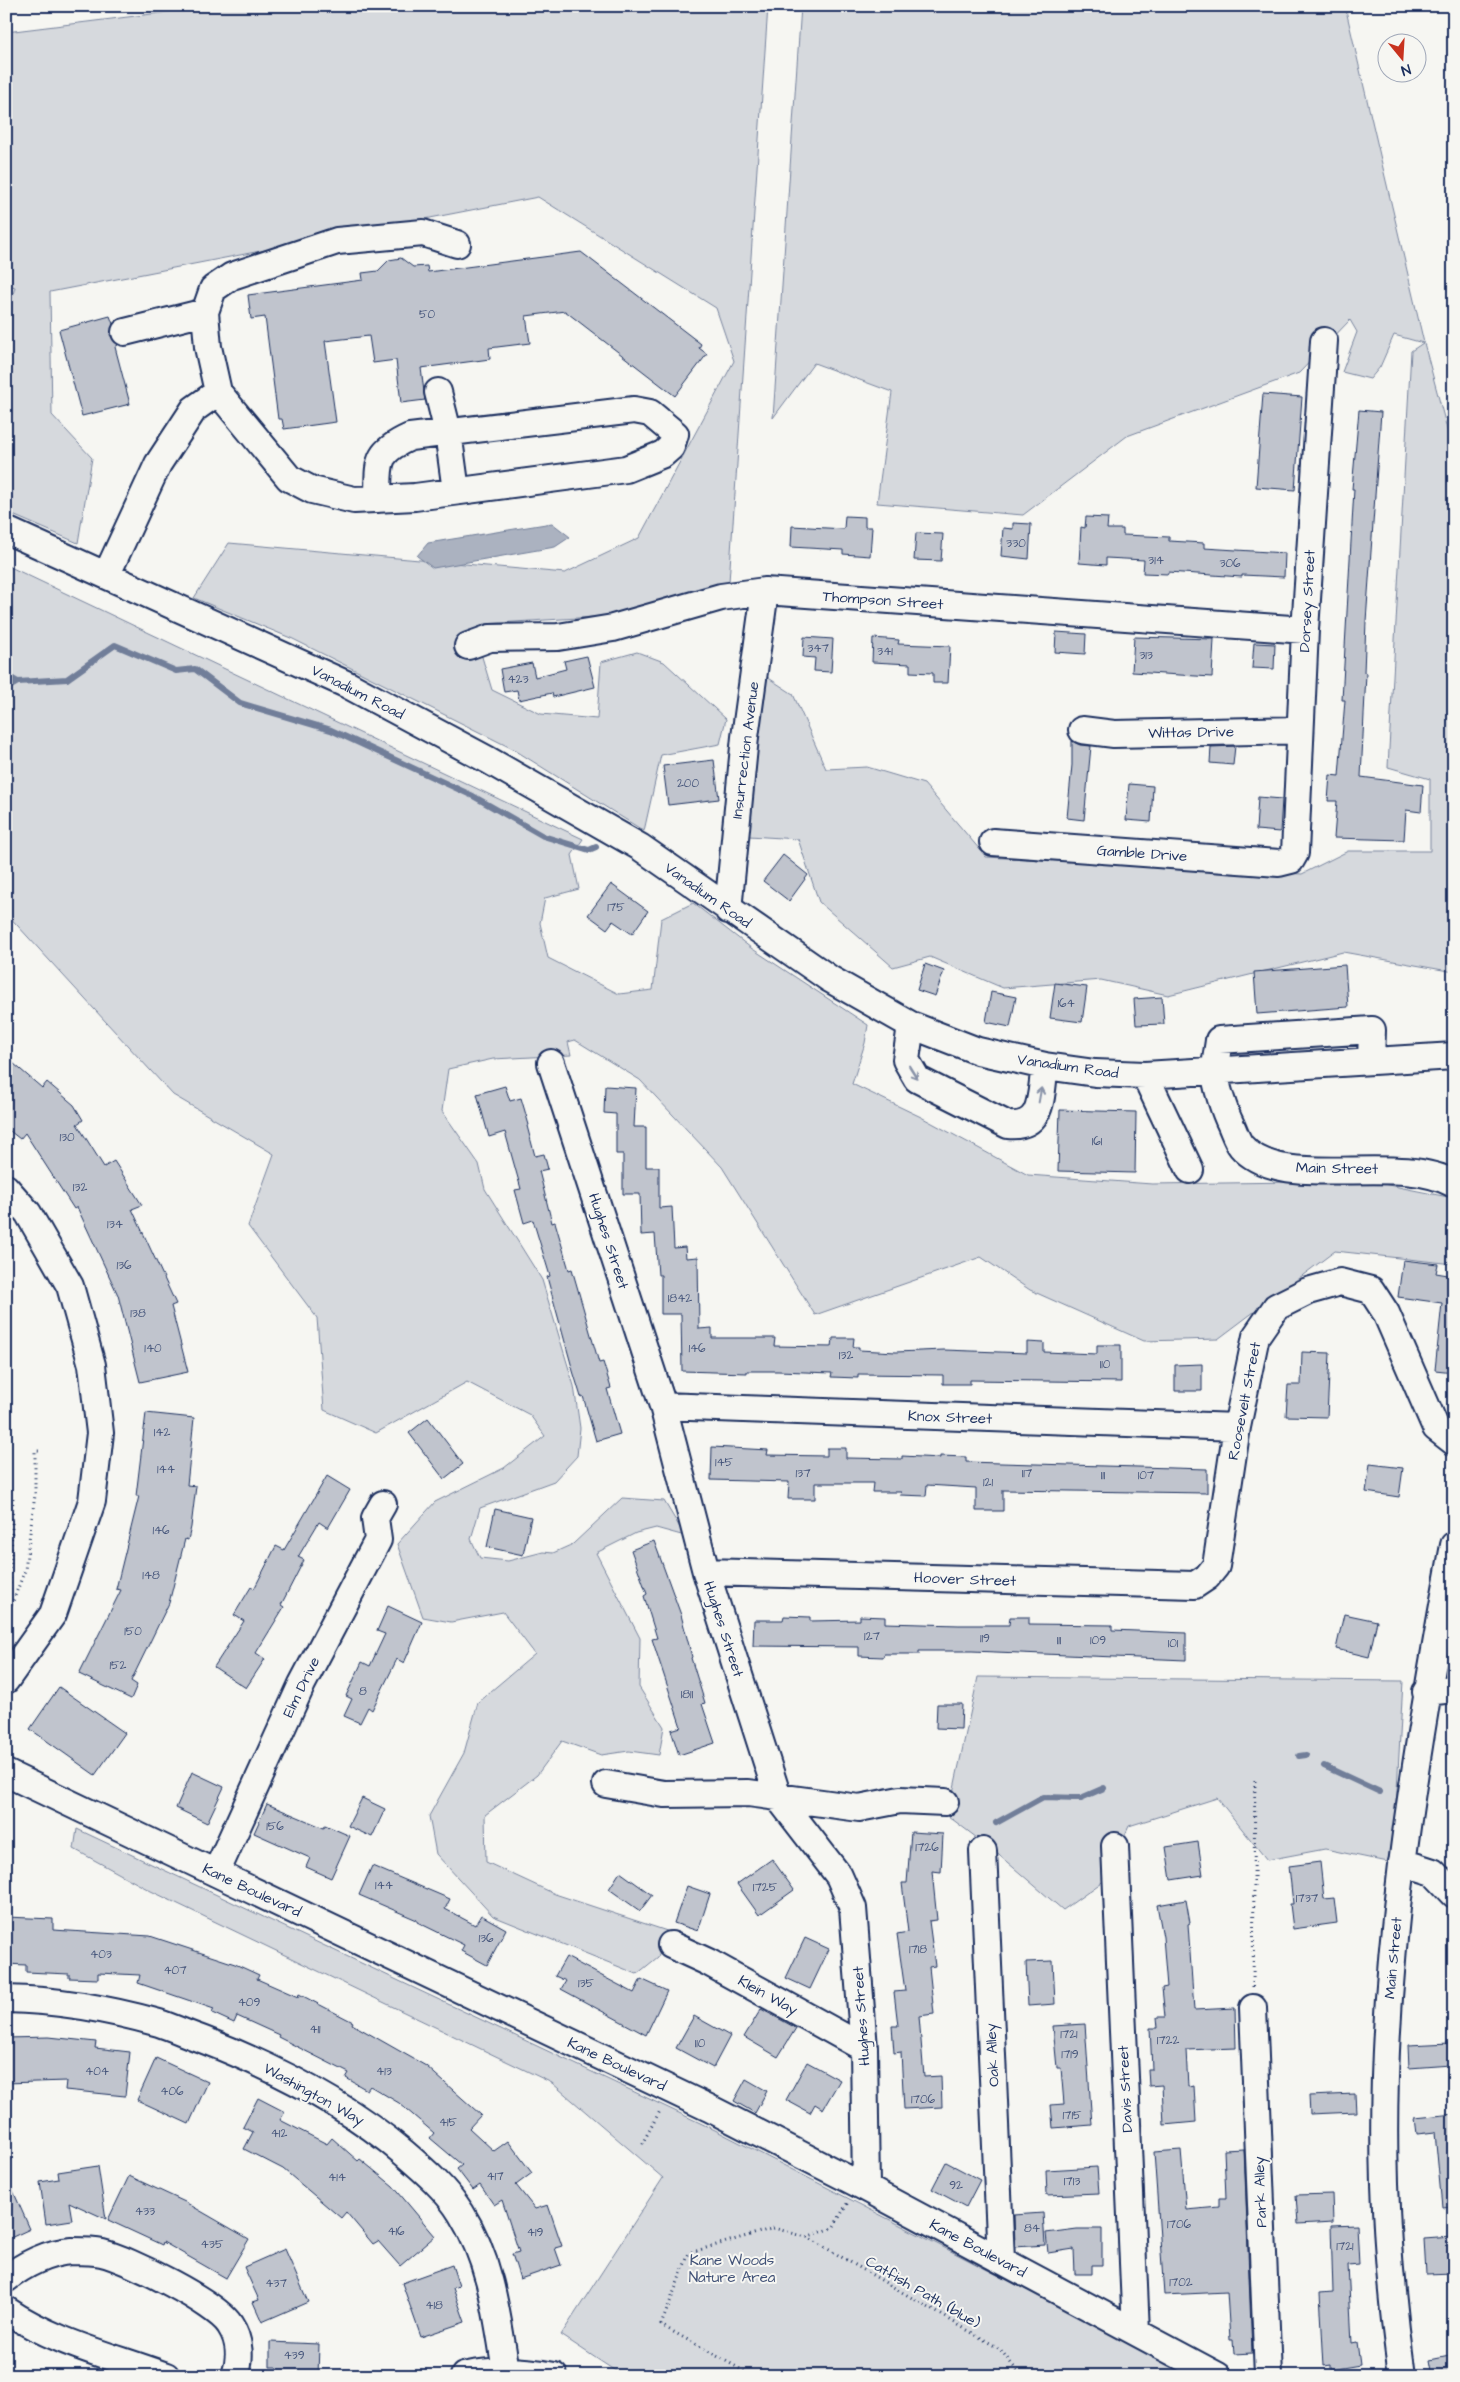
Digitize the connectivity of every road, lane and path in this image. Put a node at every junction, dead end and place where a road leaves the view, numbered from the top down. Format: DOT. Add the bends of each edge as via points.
graph roads {
  1 [pos="457,244"];
  2 [pos="205,312"];
  3 [pos="124,332"];
  4 [pos="1324,341"];
  5 [pos="218,392"];
  6 [pos="438,392"];
  7 [pos="448,432"];
  8 [pos="456,492"];
  9 [pos="378,499"];
  10 [pos="6,530"];
  11 [pos="107,574"];
  12 [pos="765,591"];
  13 [pos="1305,630"];
  14 [pos="468,646"];
  15 [pos="1082,730"];
  16 [pos="1300,730"];
  17 [pos="993,842"];
  18 [pos="1291,860"];
  19 [pos="728,910"];
  20 [pos="911,1025"];
  21 [pos="1454,1056"];
  22 [pos="551,1063"];
  23 [pos="1045,1066"];
  24 [pos="1215,1072"];
  25 [pos="1145,1075"];
  26 [pos="1190,1170"];
  27 [pos="1454,1184"];
  28 [pos="6,1188"];
  29 [pos="663,1406"];
  30 [pos="1237,1427"];
  31 [pos="1454,1442"];
  32 [pos="42,1451"];
  33 [pos="13,1496"];
  34 [pos="382,1504"];
  35 [pos="1454,1544"];
  36 [pos="1216,1566"];
  37 [pos="706,1572"];
  38 [pos="9,1612"];
  39 [pos="6,1619"];
  40 [pos="16,1650"];
  41 [pos="6,1680"];
  42 [pos="1454,1689"];
  43 [pos="1426,1692"];
  44 [pos="6,1773"];
  45 [pos="1255,1777"];
  46 [pos="606,1784"];
  47 [pos="778,1797"];
  48 [pos="946,1802"];
  49 [pos="1115,1846"];
  50 [pos="982,1850"];
  51 [pos="1402,1862"];
  52 [pos="1444,1868"];
  53 [pos="216,1873"];
  54 [pos="1454,1894"];
  55 [pos="671,1945"];
  56 [pos="6,1999"];
  57 [pos="1253,2008"];
  58 [pos="864,2048"];
  59 [pos="664,2104"];
  60 [pos="642,2144"];
  61 [pos="857,2194"];
  62 [pos="806,2237"];
  63 [pos="1001,2260"];
  64 [pos="6,2279"];
  65 [pos="6,2310"];
  66 [pos="1136,2332"];
  67 [pos="506,2371"];
  68 [pos="166,2376"];
  69 [pos="235,2376"];
  70 [pos="464,2376"];
  71 [pos="554,2376"];
  72 [pos="753,2376"];
  73 [pos="1021,2376"];
  74 [pos="1218,2376"];
  75 [pos="1268,2376"];
  76 [pos="1402,2376"];
  1 -- 2 [label="street" via="423,233 337,241 232,276 213,289"];
  2 -- 3 [label="street"];
  2 -- 5 [label="street" via="208,347"];
  4 -- 13 [label="street, Dorsey Street"];
  5 -- 9 [label="street" via="290,478 312,490 337,496 354,500"];
  5 -- 11 [label="street" via="194,409 158,464"];
  6 -- 7 [label="street"];
  7 -- 8 [label="street"];
  7 -- 8 [label="street" via="634,410 650,413 675,434 671,447 663,454 626,469"];
  7 -- 9 [label="street" via="410,437 393,444 382,455 379,466"];
  8 -- 9 [label="street"];
  10 -- 11 [label="street, Vanadium Road"];
  11 -- 19 [label="street, Vanadium Road" via="348,685 488,760 640,847"];
  12 -- 13 [label="street, Thompson Street"];
  12 -- 14 [label="street, Thompson Street" via="721,597 613,628 558,637 490,638"];
  12 -- 19 [label="street, Insurrection Avenue" via="745,737"];
  13 -- 16 [label="street, Dorsey Street"];
  15 -- 16 [label="street, Wittas Drive" via="1114,734"];
  16 -- 18 [label="street, Dorsey Street" via="1295,853"];
  17 -- 18 [label="street, Gamble Drive" via="1279,863"];
  19 -- 20 [label="street, Vanadium Road" via="830,979"];
  20 -- 23 [label="street, Vanadium Road" via="978,1051"];
  20 -- 23 [label="street, one-way" via="906,1060 917,1079 1008,1125 1021,1126 1036,1114"];
  21 -- 24 [label="street, Vanadium Road"];
  22 -- 29 [label="street, Hughes Street"];
  23 -- 25 [label="street, Vanadium Road"];
  24 -- 25 [label="street, Vanadium Road"];
  24 -- 27 [label="street, Main Street" via="1227,1118 1241,1146 1264,1162 1303,1171 1401,1169 1439,1176"];
  25 -- 26 [label="street"];
  28 -- 40 [label="street" via="28,1213 70,1286 92,1365 100,1433 92,1501 53,1614"];
  29 -- 30 [label="street, Knox Street"];
  29 -- 37 [label="street, Hughes Street"];
  30 -- 31 [label="street, Roosevelt Street" via="1256,1336 1271,1314 1276,1307 1308,1291 1340,1282 1370,1290 1386,1313 1436,1428"];
  30 -- 36 [label="street, Roosevelt Street"];
  32 -- 38 [label="path" via="35,1451 35,1495 26,1570"];
  33 -- 38 [label="path"];
  34 -- 53 [label="street, Elm Drive" via="375,1518 378,1540 302,1684"];
  35 -- 43 [label="street, Main Street"];
  36 -- 37 [label="street, Hoover Street" via="1208,1577 1195,1585"];
  37 -- 47 [label="street, Hughes Street"];
  38 -- 39 [label="path"];
  40 -- 41 [label="street"];
  42 -- 43 [label="street"];
  43 -- 51 [label="street, Main Street"];
  44 -- 53 [label="street, Kane Boulevard"];
  45 -- 57 [label="path"];
  46 -- 47 [label="street" via="664,1794 748,1792"];
  47 -- 48 [label="street" via="859,1808 900,1800"];
  47 -- 58 [label="street, Hughes Street" via="839,1876 853,1908"];
  49 -- 66 [label="street, Davis Street"];
  50 -- 63 [label="street, Oak Alley"];
  51 -- 52 [label="street"];
  51 -- 76 [label="street, Main Street" via="1387,2025 1385,2182 1389,2262"];
  52 -- 54 [label="street"];
  53 -- 61 [label="street, Kane Boulevard" via="709,2108"];
  55 -- 58 [label="street, Klein Way"];
  56 -- 67 [label="street, Washington Way" via="94,2008 160,2023 295,2080 379,2132 446,2192 475,2239 491,2285"];
  57 -- 75 [label="street, Park Alley"];
  58 -- 61 [label="street, Hughes Street"];
  59 -- 60 [label="path"];
  61 -- 62 [label="path" via="833,2228"];
  61 -- 63 [label="street, Kane Boulevard"];
  62 -- 72 [label="path, Catfish Path (blue)" via="774,2228 689,2253 661,2325"];
  62 -- 73 [label="path, Catfish Path (blue)" via="1000,2349"];
  63 -- 66 [label="street, Kane Boulevard"];
  64 -- 69 [label="street" via="39,2259 70,2251 101,2253 131,2264 217,2310 230,2325 238,2344 240,2364"];
  65 -- 68 [label="street" via="57,2338"];
  66 -- 74 [label="street, Kane Boulevard"];
  67 -- 70 [label="street"];
  67 -- 71 [label="street" via="524,2370"];
}
